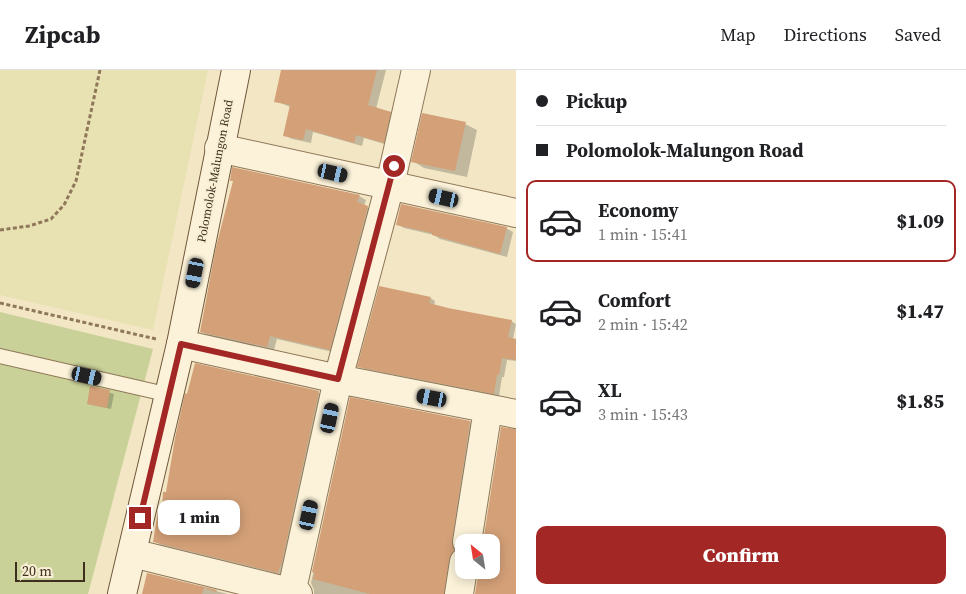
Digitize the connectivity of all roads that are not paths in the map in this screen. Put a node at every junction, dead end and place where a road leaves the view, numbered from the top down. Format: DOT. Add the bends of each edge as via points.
graph roads {
  1 [pos="236,70"];
  2 [pos="416,70"];
  3 [pos="219,148"];
  4 [pos="390,186"];
  5 [pos="516,214"];
  6 [pos="181,344"];
  7 [pos="0,356"];
  8 [pos="338,379"];
  9 [pos="170,395"];
  10 [pos="488,409"];
  11 [pos="516,414"];
  12 [pos="468,534"];
  13 [pos="132,553"];
  14 [pos="461,579"];
  15 [pos="122,594"];
  16 [pos="294,594"];
  17 [pos="458,594"];
  1 -- 3 [label="street, Polomolok-Malungon Road"];
  2 -- 4 [label="street"];
  3 -- 4 [label="street"];
  3 -- 6 [label="street, Polomolok-Malungon Road"];
  4 -- 5 [label="street"];
  4 -- 8 [label="street"];
  6 -- 8 [label="street"];
  6 -- 9 [label="street, Polomolok-Malungon Road"];
  7 -- 9 [label="lane"];
  8 -- 10 [label="street"];
  8 -- 16 [label="street"];
  9 -- 13 [label="street, Polomolok-Malungon Road"];
  10 -- 11 [label="street"];
  10 -- 12 [label="street"];
  13 -- 15 [label="street, Polomolok-Malungon Road"];
  13 -- 16 [label="street"];
  14 -- 17 [label="street"];
}
